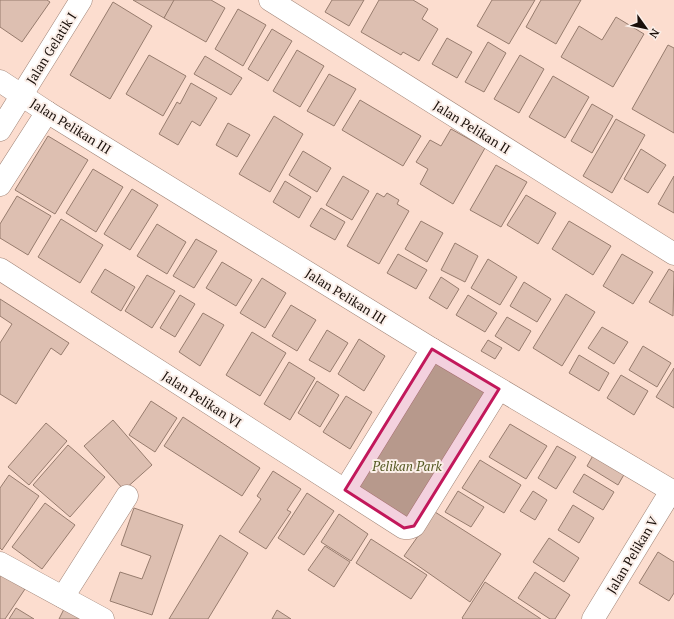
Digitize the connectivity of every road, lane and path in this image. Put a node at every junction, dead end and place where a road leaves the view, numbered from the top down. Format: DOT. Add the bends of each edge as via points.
graph roads {
  1 [pos="81,0"];
  2 [pos="270,0"];
  3 [pos="0,81"];
  4 [pos="22,96"];
  5 [pos="47,112"];
  6 [pos="0,130"];
  7 [pos="0,185"];
  8 [pos="674,254"];
  9 [pos="0,269"];
  10 [pos="432,349"];
  11 [pos="499,389"];
  12 [pos="345,490"];
  13 [pos="672,492"];
  14 [pos="127,496"];
  15 [pos="0,563"];
  16 [pos="63,597"];
  17 [pos="103,619"];
  18 [pos="594,619"];
  1 -- 4 [label="street, Jalan Gelatik I"];
  2 -- 8 [label="street, Jalan Pelikan II"];
  3 -- 4 [label="street, Jalan Pelikan III"];
  4 -- 5 [label="street, Jalan Pelikan III"];
  4 -- 6 [label="street, Jalan Gelatik I"];
  5 -- 7 [label="street"];
  5 -- 10 [label="street, Jalan Pelikan III"];
  9 -- 12 [label="street, Jalan Pelikan VI"];
  10 -- 11 [label="street, Jalan Pelikan III"];
  10 -- 12 [label="street"];
  11 -- 12 [label="street, Jalan Pelikan VI" via="414,526 404,528"];
  11 -- 13 [label="street, Jalan Pelikan III"];
  13 -- 18 [label="street, Jalan Pelikan V"];
  14 -- 16 [label="street"];
  15 -- 16 [label="street"];
  16 -- 17 [label="street"];
}
